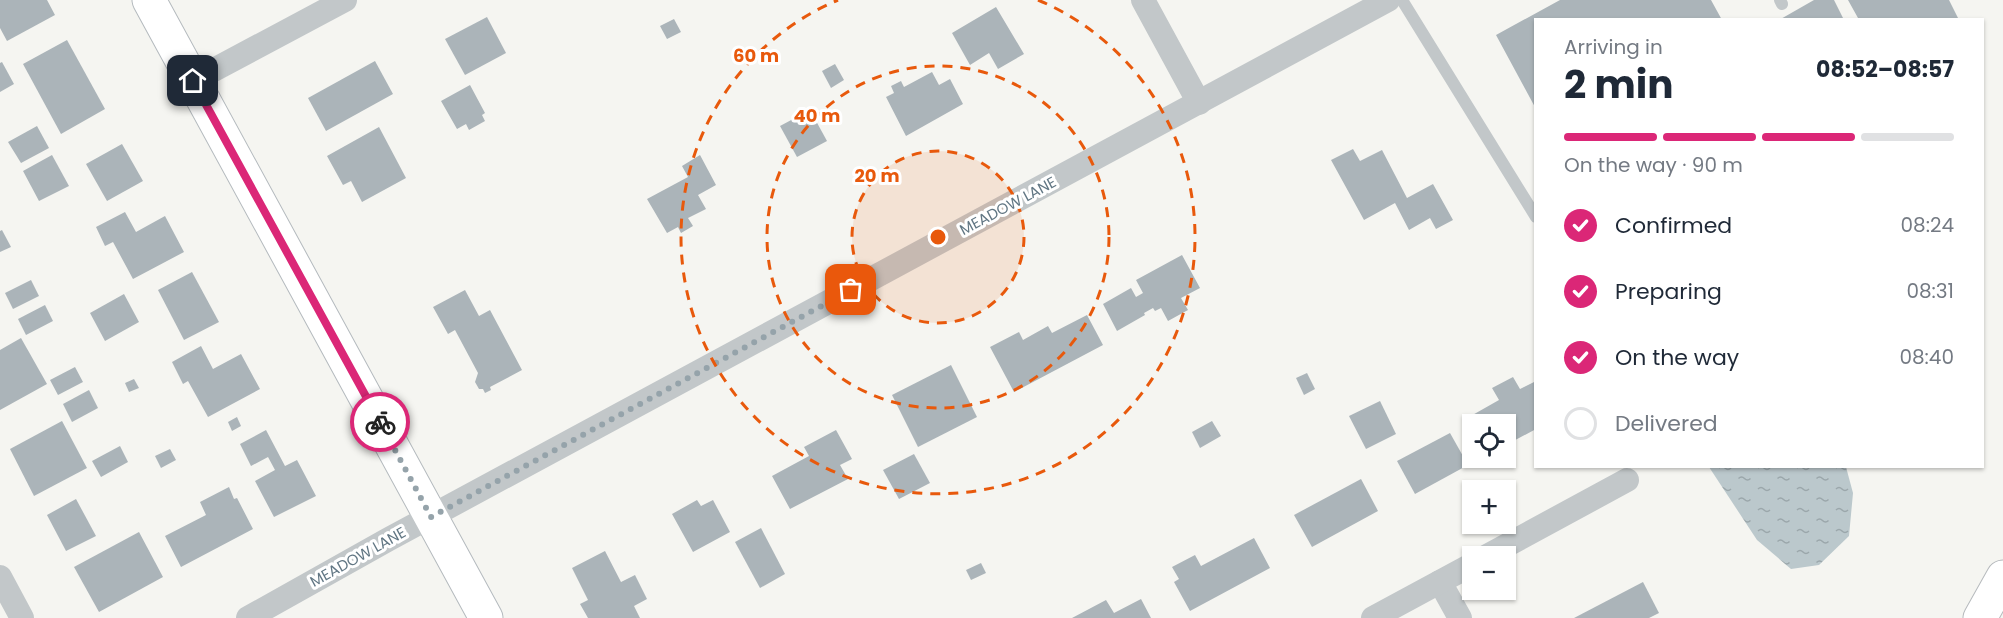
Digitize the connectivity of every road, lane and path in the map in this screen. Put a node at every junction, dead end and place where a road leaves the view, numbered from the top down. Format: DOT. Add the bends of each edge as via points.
graph roads {
  1 [pos="148,0"];
  2 [pos="345,0"];
  3 [pos="1143,0"];
  4 [pos="1388,0"];
  5 [pos="1402,0"];
  6 [pos="193,81"];
  7 [pos="1199,103"];
  8 [pos="1534,214"];
  9 [pos="1627,480"];
  10 [pos="431,517"];
  11 [pos="1505,546"];
  12 [pos="1462,570"];
  13 [pos="0,577"];
  14 [pos="2003,577"];
  15 [pos="1440,582"];
  16 [pos="22,618"];
  17 [pos="248,618"];
  18 [pos="486,618"];
  19 [pos="1373,618"];
  20 [pos="1460,618"];
  21 [pos="1980,618"];
  1 -- 6 [label="main road"];
  2 -- 6 [label="street"];
  3 -- 7 [label="street"];
  4 -- 7 [label="street, MEADOW LANE"];
  5 -- 8 [label="lane"];
  6 -- 10 [label="main road"];
  7 -- 10 [label="street, MEADOW LANE"];
  9 -- 11 [label="street"];
  10 -- 17 [label="street, MEADOW LANE"];
  10 -- 18 [label="main road"];
  12 -- 15 [label="street"];
  13 -- 16 [label="street"];
  14 -- 21 [label="main road"];
  15 -- 19 [label="street"];
  15 -- 20 [label="street"];
}
